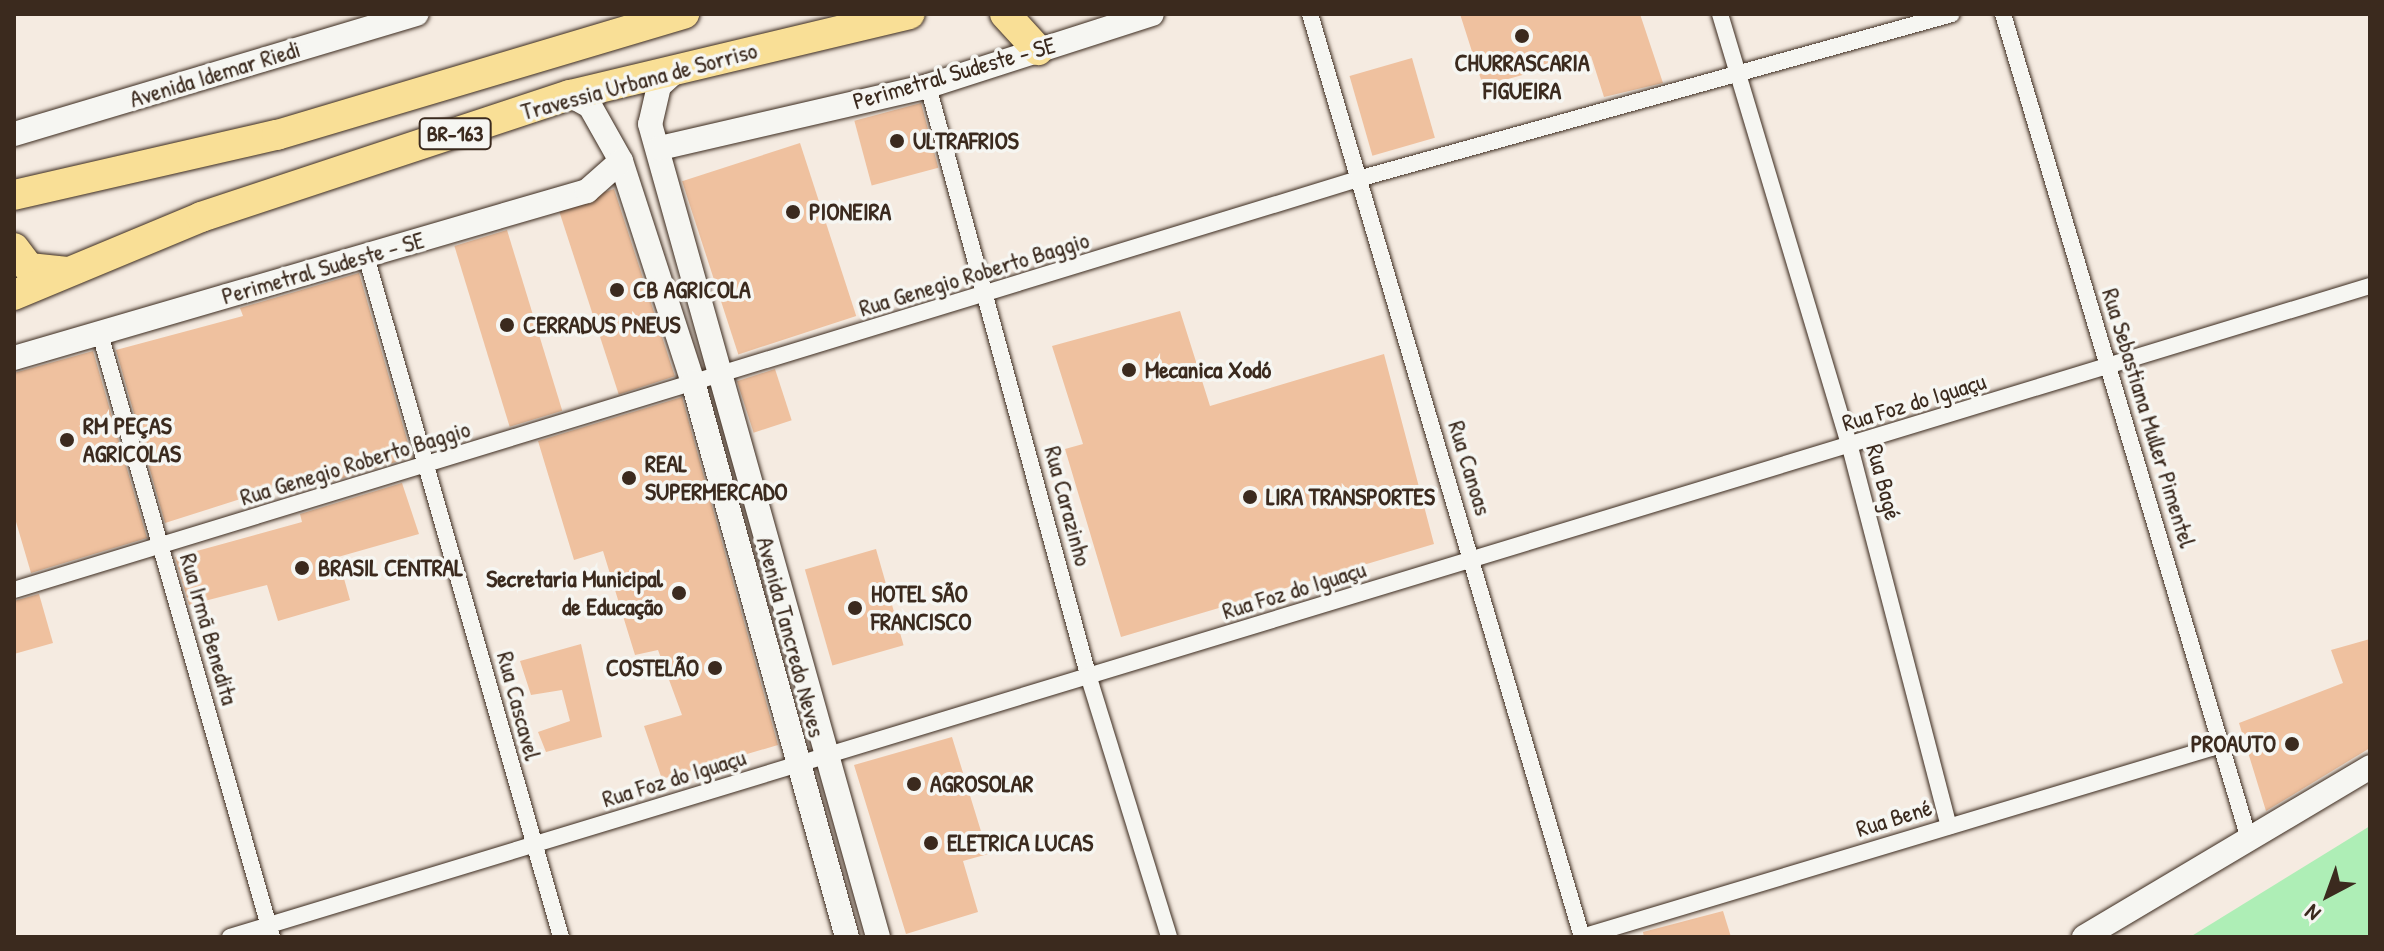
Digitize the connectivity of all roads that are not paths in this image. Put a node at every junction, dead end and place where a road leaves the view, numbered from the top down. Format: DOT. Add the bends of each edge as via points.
graph roads {
  1 [pos="417,14"];
  2 [pos="684,14"];
  3 [pos="909,14"];
  4 [pos="1005,14"];
  5 [pos="1152,14"];
  6 [pos="1310,14"];
  7 [pos="1720,14"];
  8 [pos="1952,14"];
  9 [pos="2003,14"];
  10 [pos="1038,50"];
  11 [pos="680,67"];
  12 [pos="1739,76"];
  13 [pos="928,86"];
  14 [pos="570,95"];
  15 [pos="14,134"];
  16 [pos="660,148"];
  17 [pos="621,161"];
  18 [pos="1358,179"];
  19 [pos="19,199"];
  20 [pos="14,248"];
  21 [pos="366,256"];
  22 [pos="69,272"];
  23 [pos="2370,286"];
  24 [pos="14,295"];
  25 [pos="985,298"];
  26 [pos="100,334"];
  27 [pos="14,358"];
  28 [pos="2109,368"];
  29 [pos="720,373"];
  30 [pos="693,382"];
  31 [pos="1850,447"];
  32 [pos="428,467"];
  33 [pos="160,547"];
  34 [pos="1473,561"];
  35 [pos="14,590"];
  36 [pos="1089,678"];
  37 [pos="2221,745"];
  38 [pos="823,757"];
  39 [pos="796,766"];
  40 [pos="2370,767"];
  41 [pos="1949,826"];
  42 [pos="2248,836"];
  43 [pos="532,845"];
  44 [pos="270,932"];
  45 [pos="230,937"];
  46 [pos="561,937"];
  47 [pos="847,937"];
  48 [pos="878,937"];
  49 [pos="1169,937"];
  50 [pos="1582,937"];
  51 [pos="2084,937"];
  1 -- 15 [label="street, Avenida Idemar Riedi"];
  2 -- 19 [label="highway, Travessia Urbana de Sorriso / BR-163" via="277,135"];
  3 -- 11 [label="highway, Travessia Urbana de Sorriso / BR-163"];
  4 -- 10 [label="highway"];
  5 -- 10 [label="street, Perimetral Sudeste - SE"];
  6 -- 18 [label="street, Rua Canoas"];
  7 -- 12 [label="street, Rua Bagé"];
  8 -- 12 [label="street, Rua Genegio Roberto Baggio"];
  9 -- 28 [label="street, Rua Sebastiana Muller Pimentel"];
  10 -- 13 [label="street, Perimetral Sudeste - SE"];
  11 -- 14 [label="highway, Travessia Urbana de Sorriso / BR-163"];
  11 -- 16 [label="street, Avenida Tancredo Neves" via="650,103"];
  12 -- 18 [label="street, Rua Genegio Roberto Baggio"];
  12 -- 31 [label="street, Rua Bagé"];
  13 -- 16 [label="street, Perimetral Sudeste - SE"];
  13 -- 25 [label="street, Rua Carazinho"];
  14 -- 17 [label="street, Avenida Tancredo Neves" via="590,106"];
  14 -- 22 [label="highway, Travessia Urbana de Sorriso / BR-163" via="201,217"];
  16 -- 17 [label="street, Perimetral Sudeste - SE" via="653,136 633,134 623,142"];
  16 -- 29 [label="street, Avenida Tancredo Neves"];
  17 -- 21 [label="street, Perimetral Sudeste - SE" via="587,191"];
  17 -- 30 [label="street, Avenida Tancredo Neves"];
  18 -- 25 [label="street, Rua Genegio Roberto Baggio"];
  18 -- 34 [label="street, Rua Canoas"];
  20 -- 22 [label="highway" via="29,268"];
  21 -- 26 [label="street, Perimetral Sudeste - SE"];
  21 -- 32 [label="street, Rua Cascavel"];
  22 -- 24 [label="highway, Travessia Urbana de Sorriso / BR-163"];
  23 -- 28 [label="street, Rua Foz do Iguaçu"];
  25 -- 29 [label="street, Rua Genegio Roberto Baggio"];
  25 -- 36 [label="street, Rua Carazinho"];
  26 -- 27 [label="street, Perimetral Sudeste - SE"];
  26 -- 33 [label="street, Rua Irmã Benedita"];
  28 -- 31 [label="street, Rua Foz do Iguaçu"];
  28 -- 37 [label="street, Rua Sebastiana Muller Pimentel"];
  29 -- 30 [label="street, Rua Genegio Roberto Baggio"];
  29 -- 38 [label="street, Avenida Tancredo Neves"];
  30 -- 32 [label="street, Rua Genegio Roberto Baggio"];
  30 -- 39 [label="street, Avenida Tancredo Neves"];
  31 -- 34 [label="street, Rua Foz do Iguaçu"];
  31 -- 41 [label="street, Rua Bagé"];
  32 -- 33 [label="street, Rua Genegio Roberto Baggio"];
  32 -- 43 [label="street, Rua Cascavel"];
  33 -- 35 [label="street, Rua Genegio Roberto Baggio"];
  33 -- 44 [label="street, Rua Irmã Benedita"];
  34 -- 36 [label="street, Rua Foz do Iguaçu"];
  34 -- 50 [label="street, Rua Canoas"];
  36 -- 38 [label="street, Rua Foz do Iguaçu"];
  36 -- 49 [label="street, Rua Carazinho"];
  37 -- 41 [label="street, Rua Bené"];
  37 -- 42 [label="street, Rua Sebastiana Muller Pimentel"];
  38 -- 39 [label="street, Rua Foz do Iguaçu"];
  38 -- 48 [label="street, Avenida Tancredo Neves"];
  39 -- 43 [label="street, Rua Foz do Iguaçu"];
  39 -- 47 [label="street, Avenida Tancredo Neves"];
  40 -- 42 [label="street"];
  41 -- 50 [label="street, Rua Bené"];
  42 -- 51 [label="street"];
  43 -- 44 [label="street, Rua Foz do Iguaçu"];
  43 -- 46 [label="street, Rua Cascavel"];
  44 -- 45 [label="street, Rua Foz do Iguaçu"];
}
